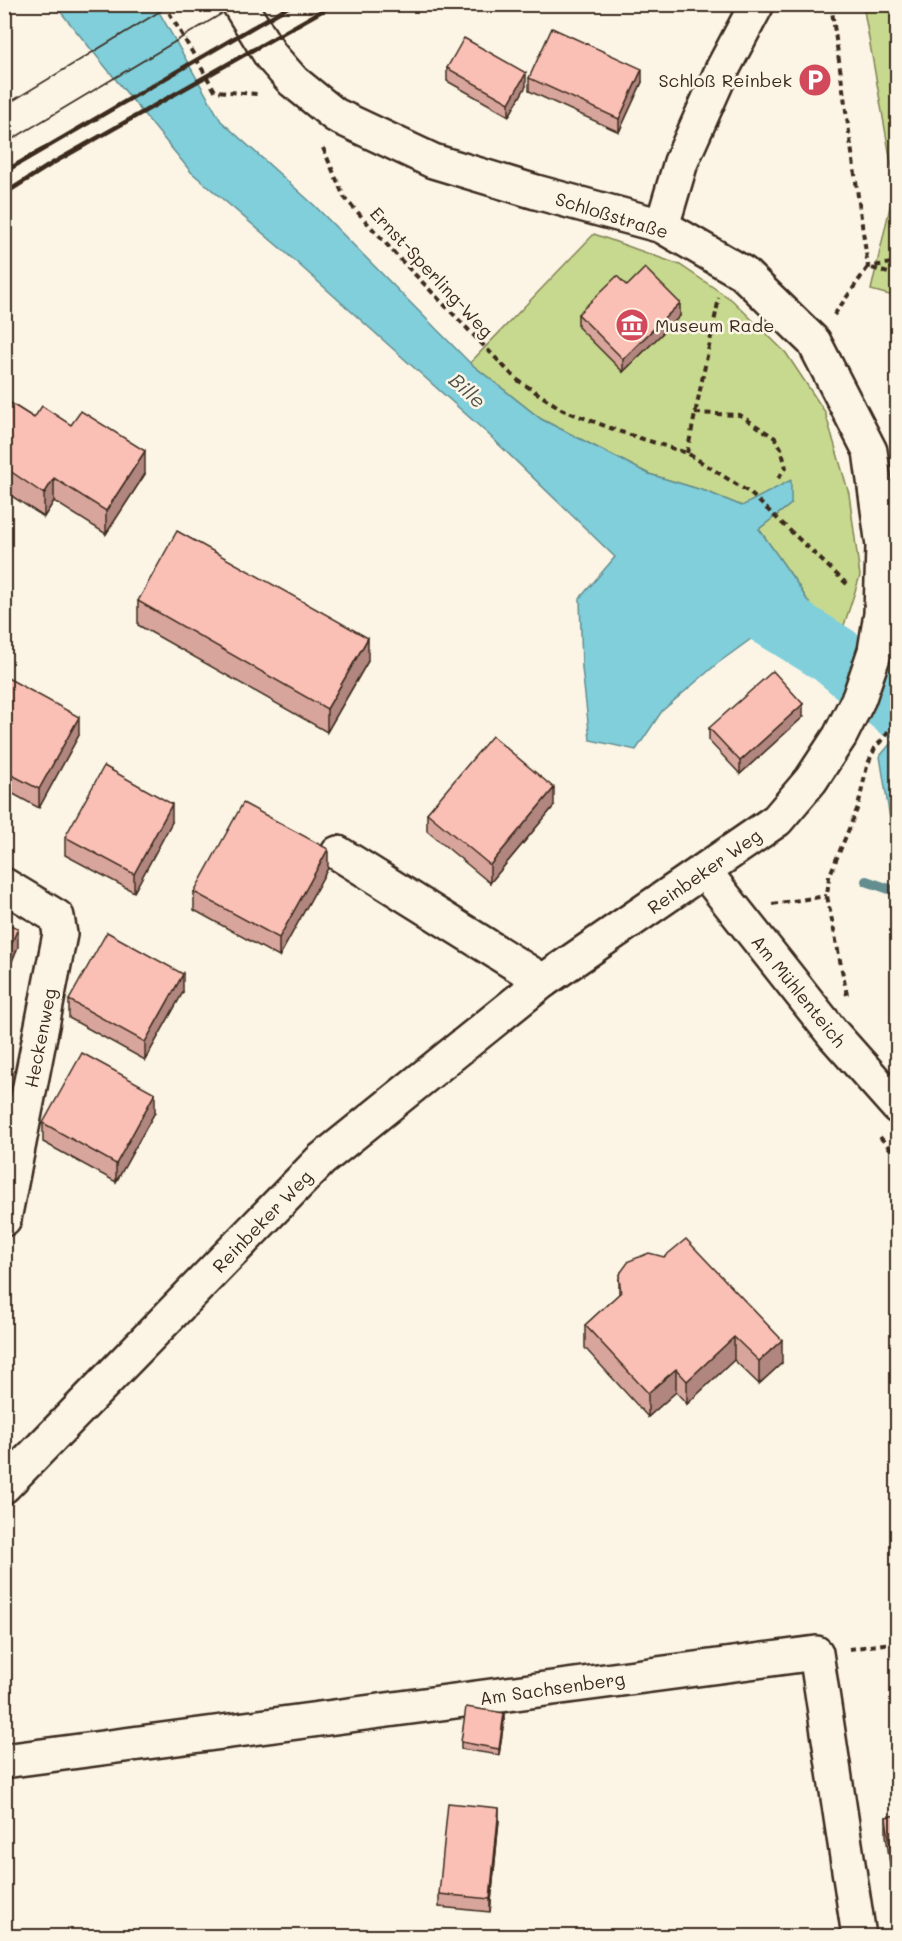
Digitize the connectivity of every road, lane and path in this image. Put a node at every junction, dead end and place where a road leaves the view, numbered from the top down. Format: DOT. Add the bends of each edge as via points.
graph roads {
  1 [pos="164,4"];
  2 [pos="239,4"];
  3 [pos="757,4"];
  4 [pos="831,4"];
  5 [pos="265,99"];
  6 [pos="318,142"];
  7 [pos="662,226"];
  8 [pos="897,262"];
  9 [pos="868,267"];
  10 [pos="742,273"];
  11 [pos="897,276"];
  12 [pos="814,342"];
  13 [pos="695,413"];
  14 [pos="687,453"];
  15 [pos="776,481"];
  16 [pos="882,605"];
  17 [pos="897,721"];
  18 [pos="840,736"];
  19 [pos="338,853"];
  20 [pos="704,871"];
  21 [pos="4,885"];
  22 [pos="543,981"];
  23 [pos="847,996"];
  24 [pos="897,1107"];
  25 [pos="4,1219"];
  26 [pos="4,1486"];
  27 [pos="897,1642"];
  28 [pos="816,1653"];
  29 [pos="4,1761"];
  30 [pos="859,1936"];
  1 -- 5 [label="path" via="215,91 258,94"];
  2 -- 7 [label="street, Schloßstraße" via="271,56 293,81 335,115 433,161"];
  3 -- 7 [label="street" via="681,162"];
  4 -- 9 [label="path"];
  6 -- 14 [label="path, Ernst-Sperling-Weg" via="344,197 516,379 562,410"];
  7 -- 10 [label="street, Schloßstraße"];
  8 -- 9 [label="path"];
  9 -- 11 [label="path"];
  9 -- 12 [label="path"];
  10 -- 12 [label="street, Schloßstraße"];
  10 -- 13 [label="path" via="720,298"];
  12 -- 16 [label="street, Schloßstraße" via="870,451 883,546"];
  13 -- 14 [label="path"];
  13 -- 15 [label="path" via="741,416 775,438 786,468"];
  14 -- 16 [label="path, Ernst-Sperling-Weg" via="750,493 851,587"];
  16 -- 18 [label="street, Schloßstraße" via="875,651 859,698"];
  17 -- 23 [label="path" via="875,748 867,766 858,807 829,877 827,896"];
  18 -- 20 [label="street, Reinbeker Weg" via="811,780 777,820"];
  19 -- 22 [label="street"];
  20 -- 22 [label="street, Reinbeker Weg"];
  20 -- 24 [label="street, Am Mühlenteich" via="833,1034"];
  21 -- 25 [label="street, Heckenweg" via="57,917 60,934"];
  22 -- 26 [label="street, Reinbeker Weg" via="321,1160"];
  27 -- 28 [label="path"];
  28 -- 29 [label="street, Am Sachsenberg"];
  28 -- 30 [label="street"];
}
